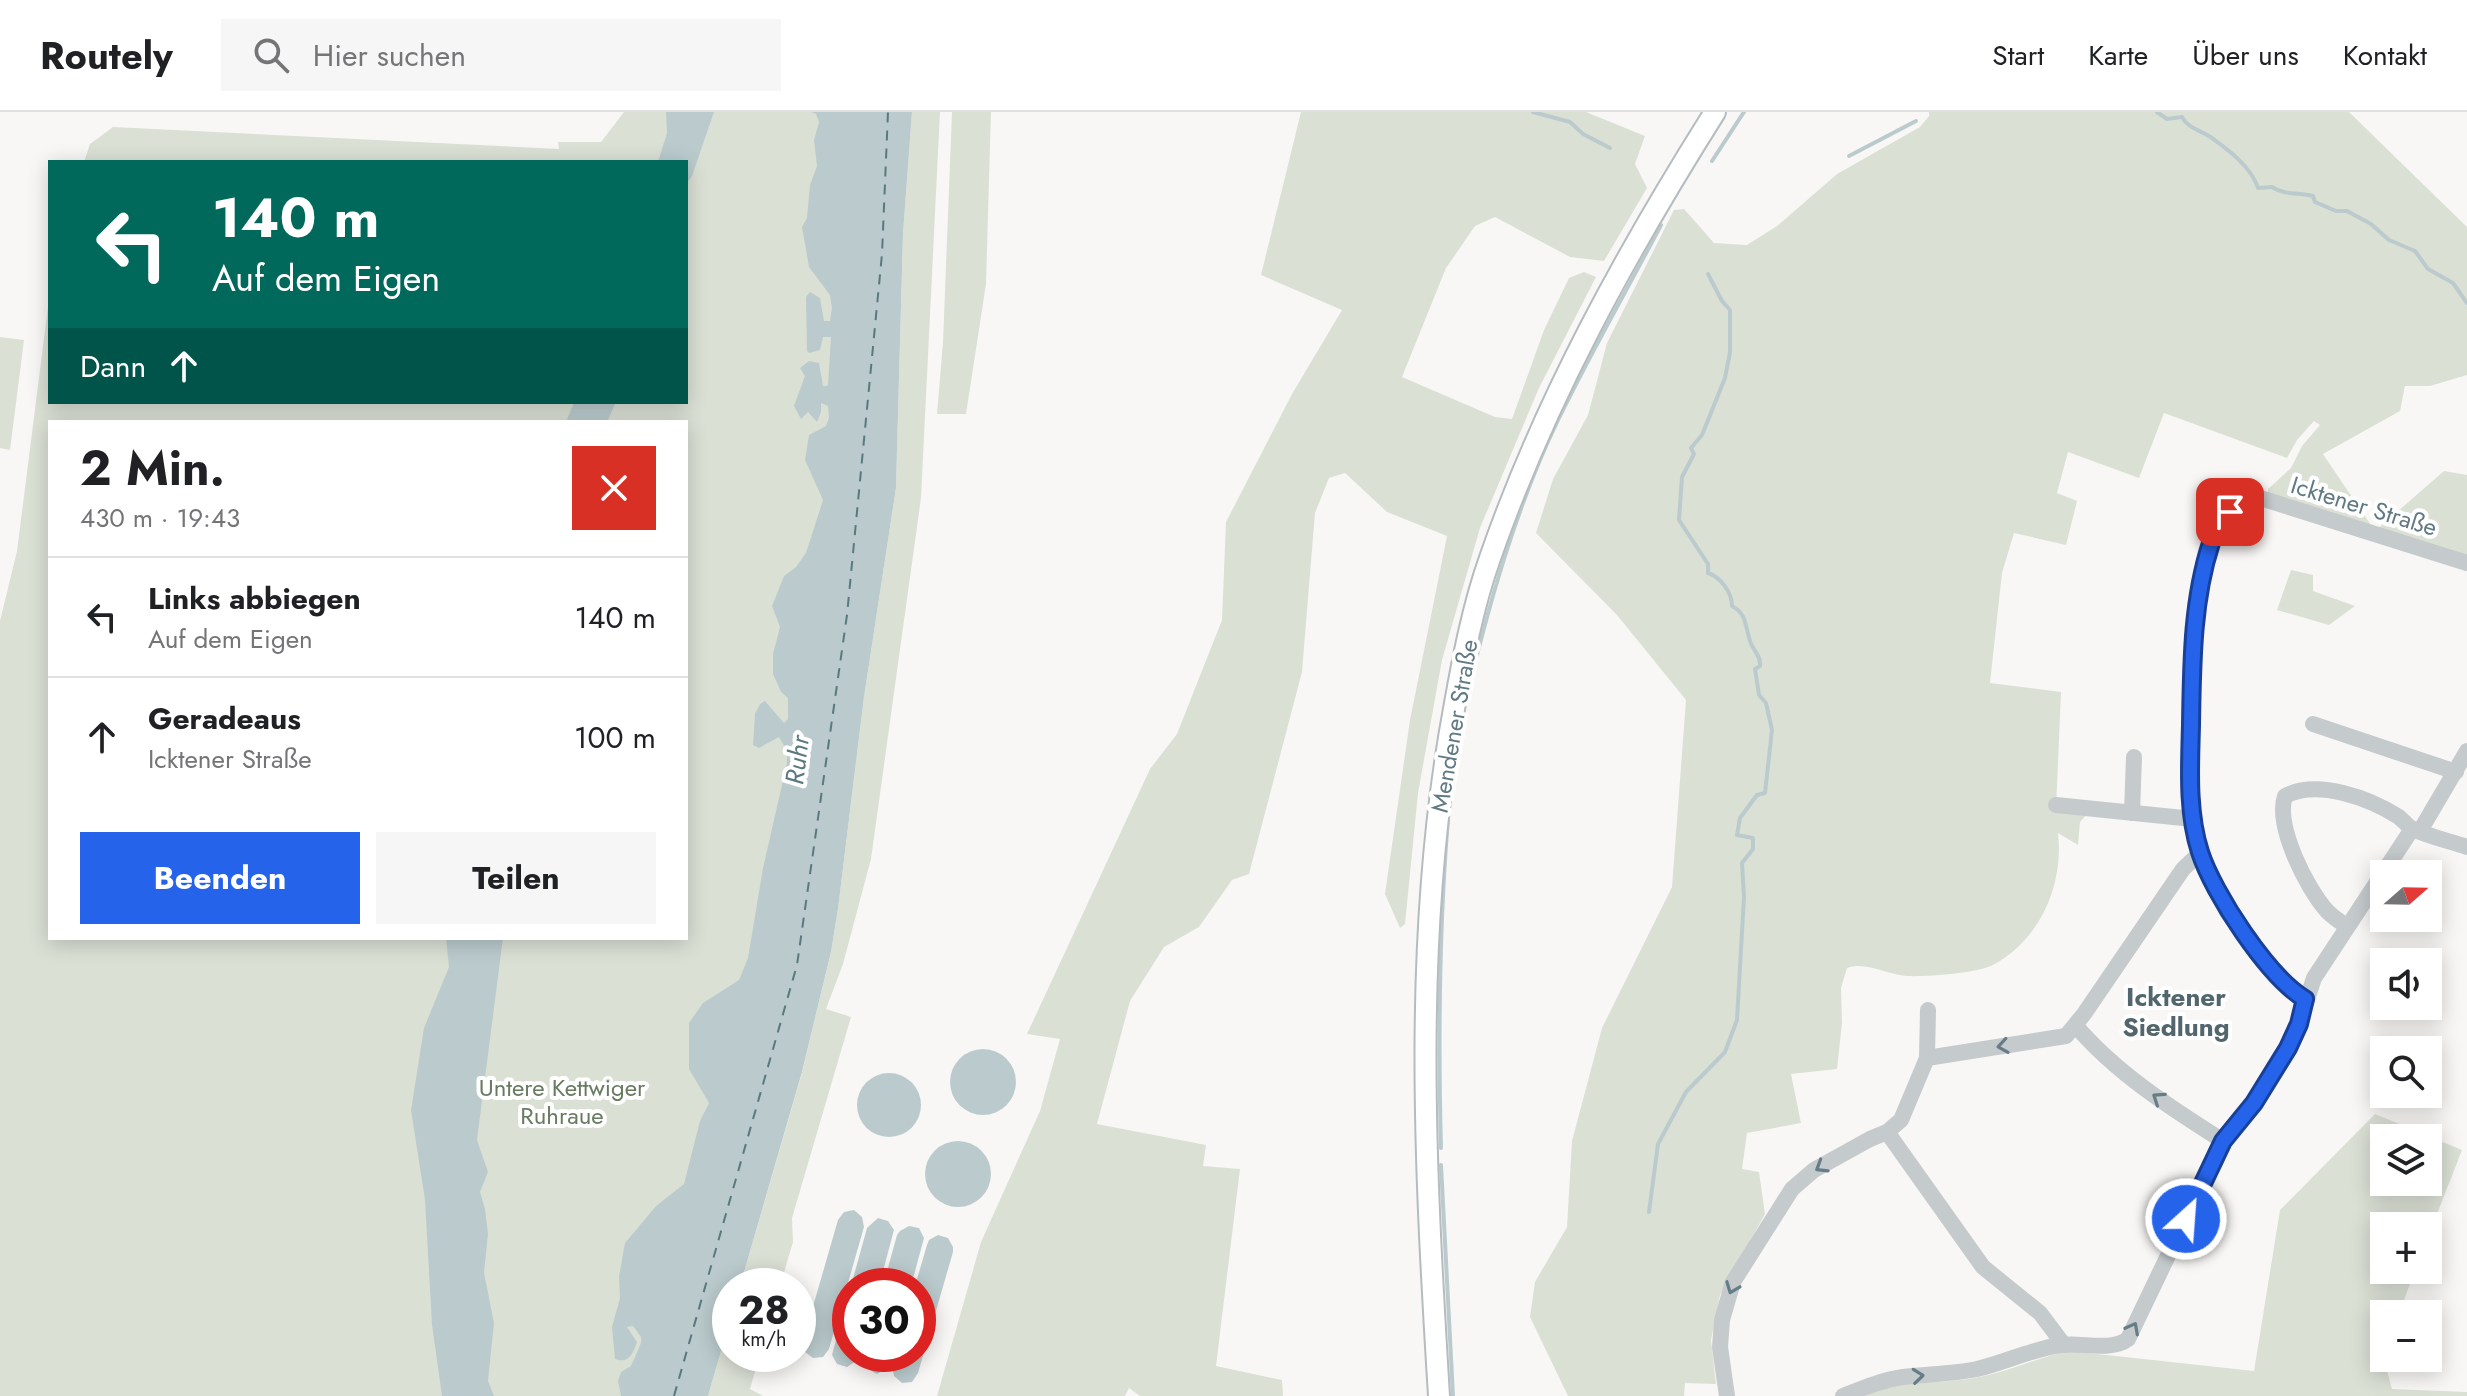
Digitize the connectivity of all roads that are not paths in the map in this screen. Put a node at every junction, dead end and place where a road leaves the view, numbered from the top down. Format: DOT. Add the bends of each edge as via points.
graph roads {
  1 [pos="1715,112"];
  2 [pos="2467,563"];
  3 [pos="2313,724"];
  4 [pos="2467,751"];
  5 [pos="2134,757"];
  6 [pos="2456,772"];
  7 [pos="2056,805"];
  8 [pos="2132,813"];
  9 [pos="2193,819"];
  10 [pos="2416,830"];
  11 [pos="2467,847"];
  12 [pos="2200,853"];
  13 [pos="2347,926"];
  14 [pos="2305,999"];
  15 [pos="1928,1010"];
  16 [pos="2076,1026"];
  17 [pos="1927,1058"];
  18 [pos="1887,1132"];
  19 [pos="2223,1141"];
  20 [pos="2064,1345"];
  21 [pos="1439,1396"];
  22 [pos="1727,1396"];
  23 [pos="1843,1396"];
  1 -- 21 [label="main road, Mendener Straße" via="1576,354 1535,442 1489,560 1463,656 1443,764 1427,953 1426,1077"];
  2 -- 9 [label="street, Icktener Straße" via="2251,495 2230,512 2211,544 2193,636"];
  3 -- 6 [label="street"];
  4 -- 6 [label="street"];
  5 -- 8 [label="street"];
  6 -- 10 [label="street"];
  7 -- 8 [label="street"];
  8 -- 9 [label="street"];
  9 -- 12 [label="street, Icktener Straße"];
  10 -- 11 [label="street"];
  10 -- 13 [label="street"];
  10 -- 13 [label="street" via="2386,810 2333,792 2315,789 2285,796 2282,805 2297,863 2320,902"];
  12 -- 14 [label="street, Icktener Straße" via="2248,940"];
  12 -- 16 [label="street" via="2183,869"];
  13 -- 14 [label="street"];
  14 -- 19 [label="street" via="2297,1028 2268,1083"];
  15 -- 17 [label="street"];
  16 -- 17 [label="street, one-way" via="2066,1036"];
  19 -- 16 [label="street, one-way" via="2148,1091"];
  17 -- 18 [label="street" via="1901,1120"];
  18 -- 20 [label="street" via="1983,1267 2040,1313"];
  18 -- 22 [label="street, one-way" via="1814,1170 1792,1189 1733,1282 1720,1347"];
  20 -- 19 [label="street, one-way" via="2111,1345 2128,1339"];
  23 -- 20 [label="street, one-way" via="1900,1377 1975,1370"];
}
